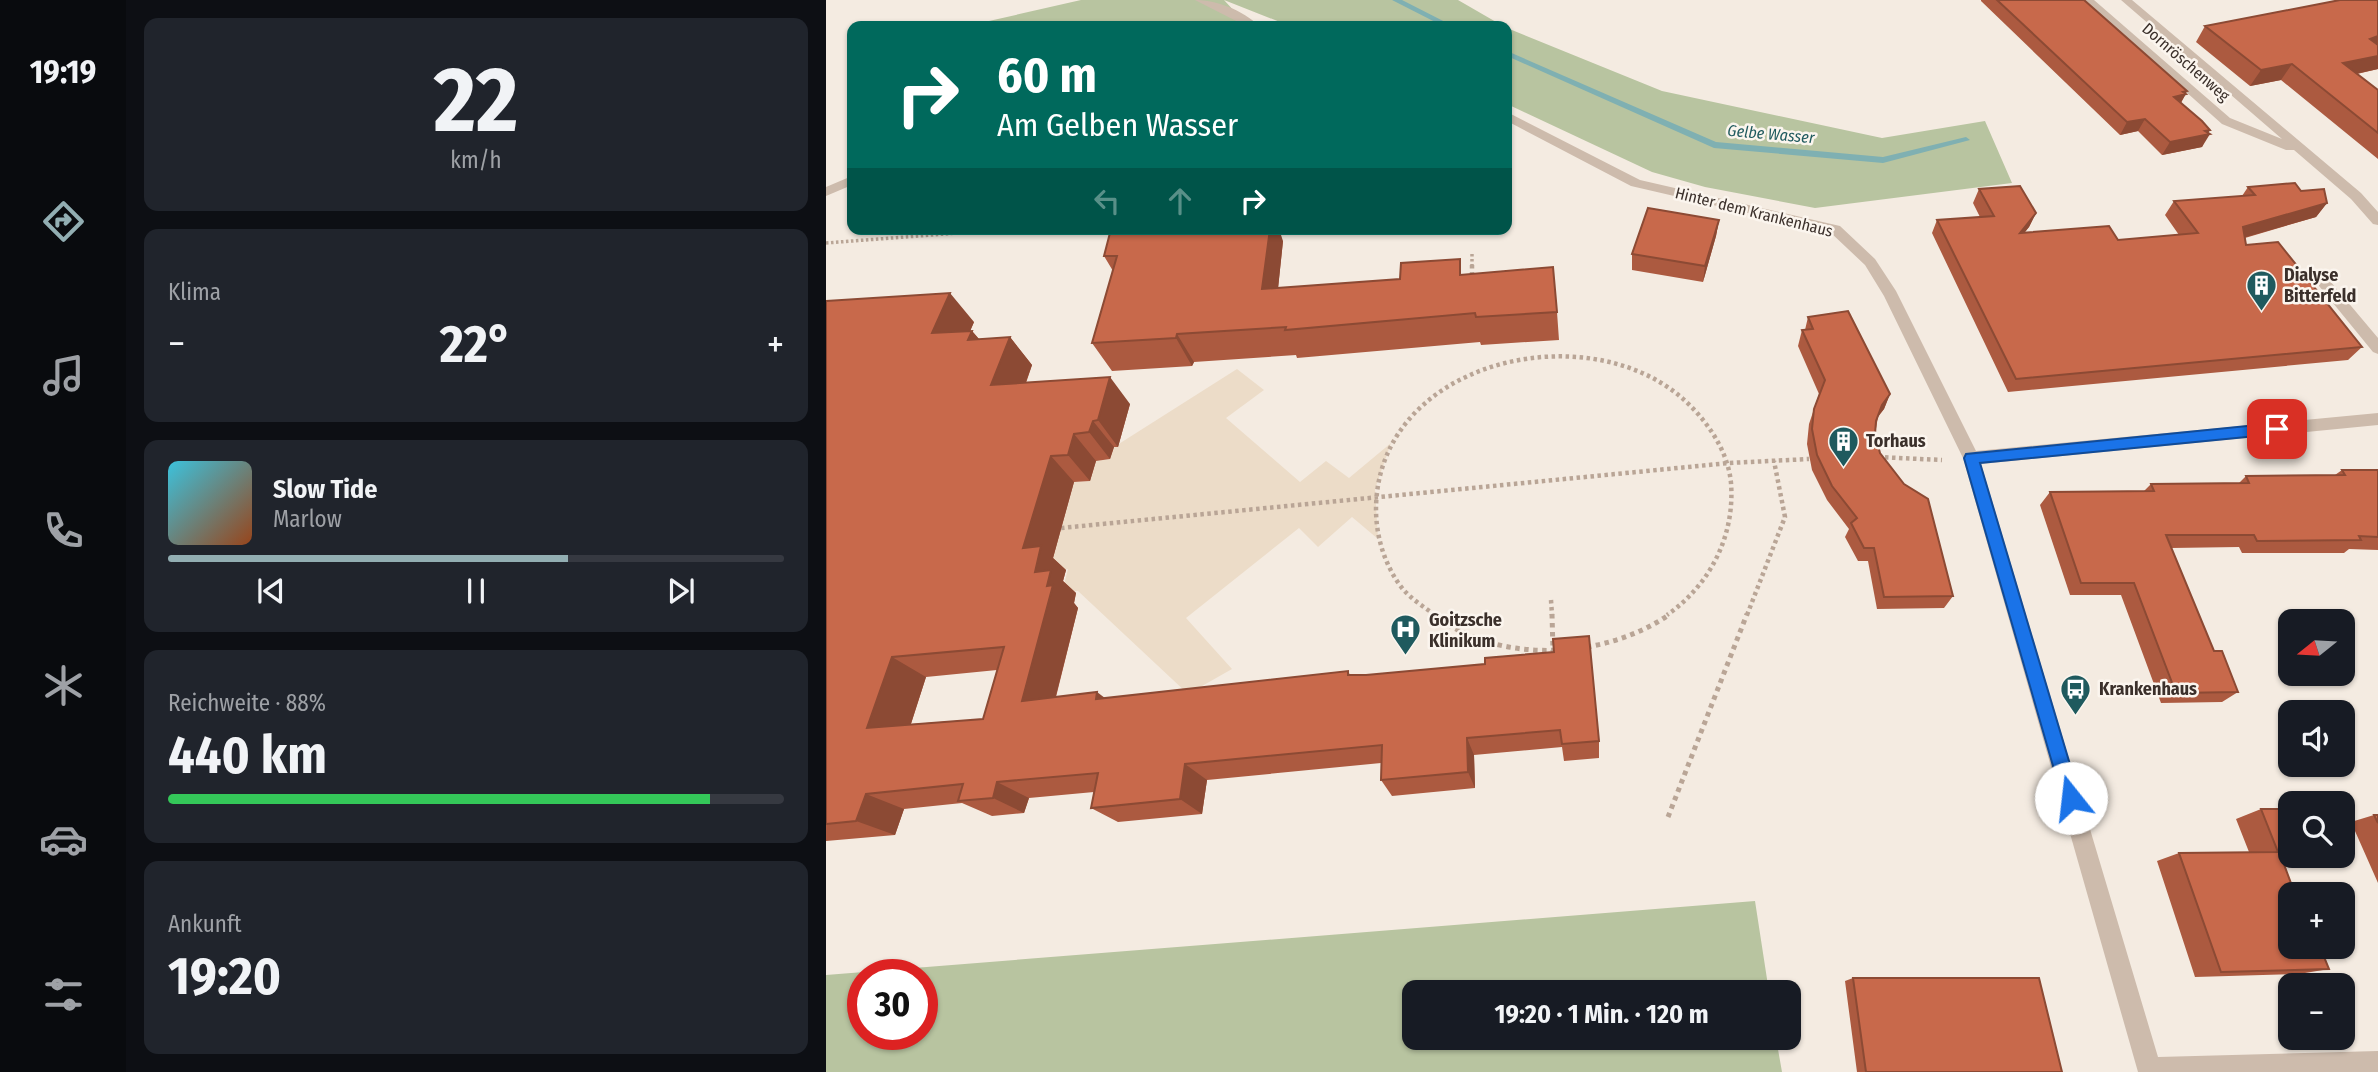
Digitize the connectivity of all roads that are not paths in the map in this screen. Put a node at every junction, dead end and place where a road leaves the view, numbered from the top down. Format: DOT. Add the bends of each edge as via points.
graph roads {
  1 [pos="1200,0"];
  2 [pos="2088,0"];
  3 [pos="2126,0"];
  4 [pos="1247,21"];
  5 [pos="1512,120"];
  6 [pos="2307,154"];
  7 [pos="847,182"];
  8 [pos="826,192"];
  9 [pos="2378,221"];
  10 [pos="2320,278"];
  11 [pos="2378,348"];
  12 [pos="2378,419"];
  13 [pos="1971,458"];
  14 [pos="2378,1063"];
  15 [pos="2150,1071"];
  1 -- 4 [label="street"];
  2 -- 6 [label="street, Dornröschenweg" via="2226,121"];
  3 -- 6 [label="street, Dornröschenweg"];
  5 -- 13 [label="street, Hinter dem Krankenhaus" via="1636,183 1842,234 1870,262 1891,295"];
  6 -- 9 [label="street, Dornröschenweg"];
  7 -- 8 [label="street"];
  10 -- 11 [label="street"];
  12 -- 13 [label="street"];
  13 -- 15 [label="street, Hinter dem Krankenhaus"];
  14 -- 15 [label="street"];
}
